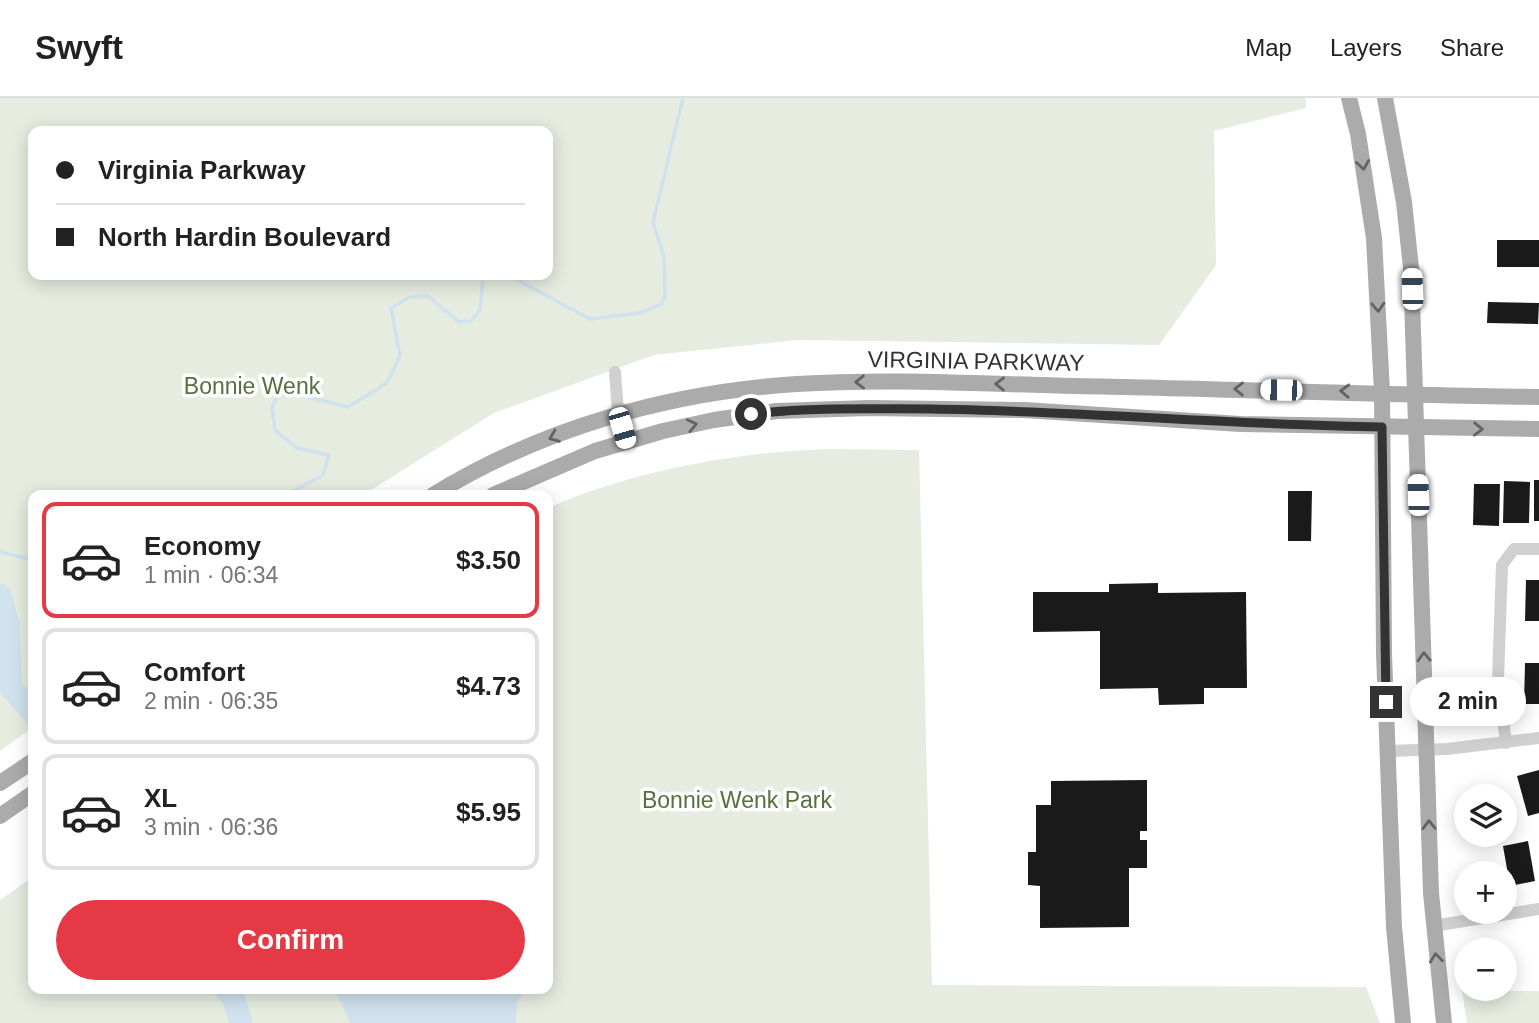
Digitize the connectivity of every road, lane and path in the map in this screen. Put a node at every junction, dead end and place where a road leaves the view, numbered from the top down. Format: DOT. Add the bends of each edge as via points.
graph roads {
  1 [pos="1349,98"];
  2 [pos="1385,98"];
  3 [pos="615,372"];
  4 [pos="928,383"];
  5 [pos="1382,392"];
  6 [pos="1416,393"];
  7 [pos="1539,397"];
  8 [pos="928,409"];
  9 [pos="618,413"];
  10 [pos="1382,427"];
  11 [pos="1416,428"];
  12 [pos="1539,429"];
  13 [pos="626,442"];
  14 [pos="442,490"];
  15 [pos="505,490"];
  16 [pos="1539,548"];
  17 [pos="1539,738"];
  18 [pos="1506,743"];
  19 [pos="1427,750"];
  20 [pos="1388,751"];
  21 [pos="28,764"];
  22 [pos="0,783"];
  23 [pos="28,796"];
  24 [pos="0,816"];
  25 [pos="1539,909"];
  26 [pos="1433,926"];
  27 [pos="1403,1023"];
  28 [pos="1444,1023"];
  1 -- 5 [label="main road, one-way" via="1374,239"];
  2 -- 6 [label="main road" via="1411,268"];
  3 -- 9 [label="street"];
  5 -- 4 [label="main road, VIRGINIA PARKWAY, one-way"];
  4 -- 8 [label="main road"];
  4 -- 9 [label="main road, VIRGINIA PARKWAY, one-way" via="770,386"];
  5 -- 6 [label="main road, VIRGINIA PARKWAY"];
  5 -- 10 [label="main road"];
  6 -- 7 [label="main road, VIRGINIA PARKWAY"];
  6 -- 11 [label="main road"];
  8 -- 10 [label="main road"];
  13 -- 8 [label="main road, one-way" via="714,420 777,411"];
  9 -- 13 [label="street"];
  9 -- 14 [label="main road, VIRGINIA PARKWAY, one-way" via="528,447"];
  10 -- 11 [label="main road"];
  10 -- 20 [label="main road"];
  11 -- 12 [label="main road, one-way"];
  19 -- 11 [label="main road, one-way"];
  13 -- 15 [label="main road"];
  16 -- 18 [label="street" via="1514,550 1504,562 1498,678"];
  17 -- 18 [label="street"];
  18 -- 19 [label="street"];
  19 -- 20 [label="street"];
  26 -- 19 [label="main road, one-way"];
  20 -- 27 [label="main road" via="1394,927"];
  21 -- 22 [label="main road"];
  23 -- 24 [label="main road"];
  25 -- 26 [label="street"];
  28 -- 26 [label="main road, one-way"];
}
